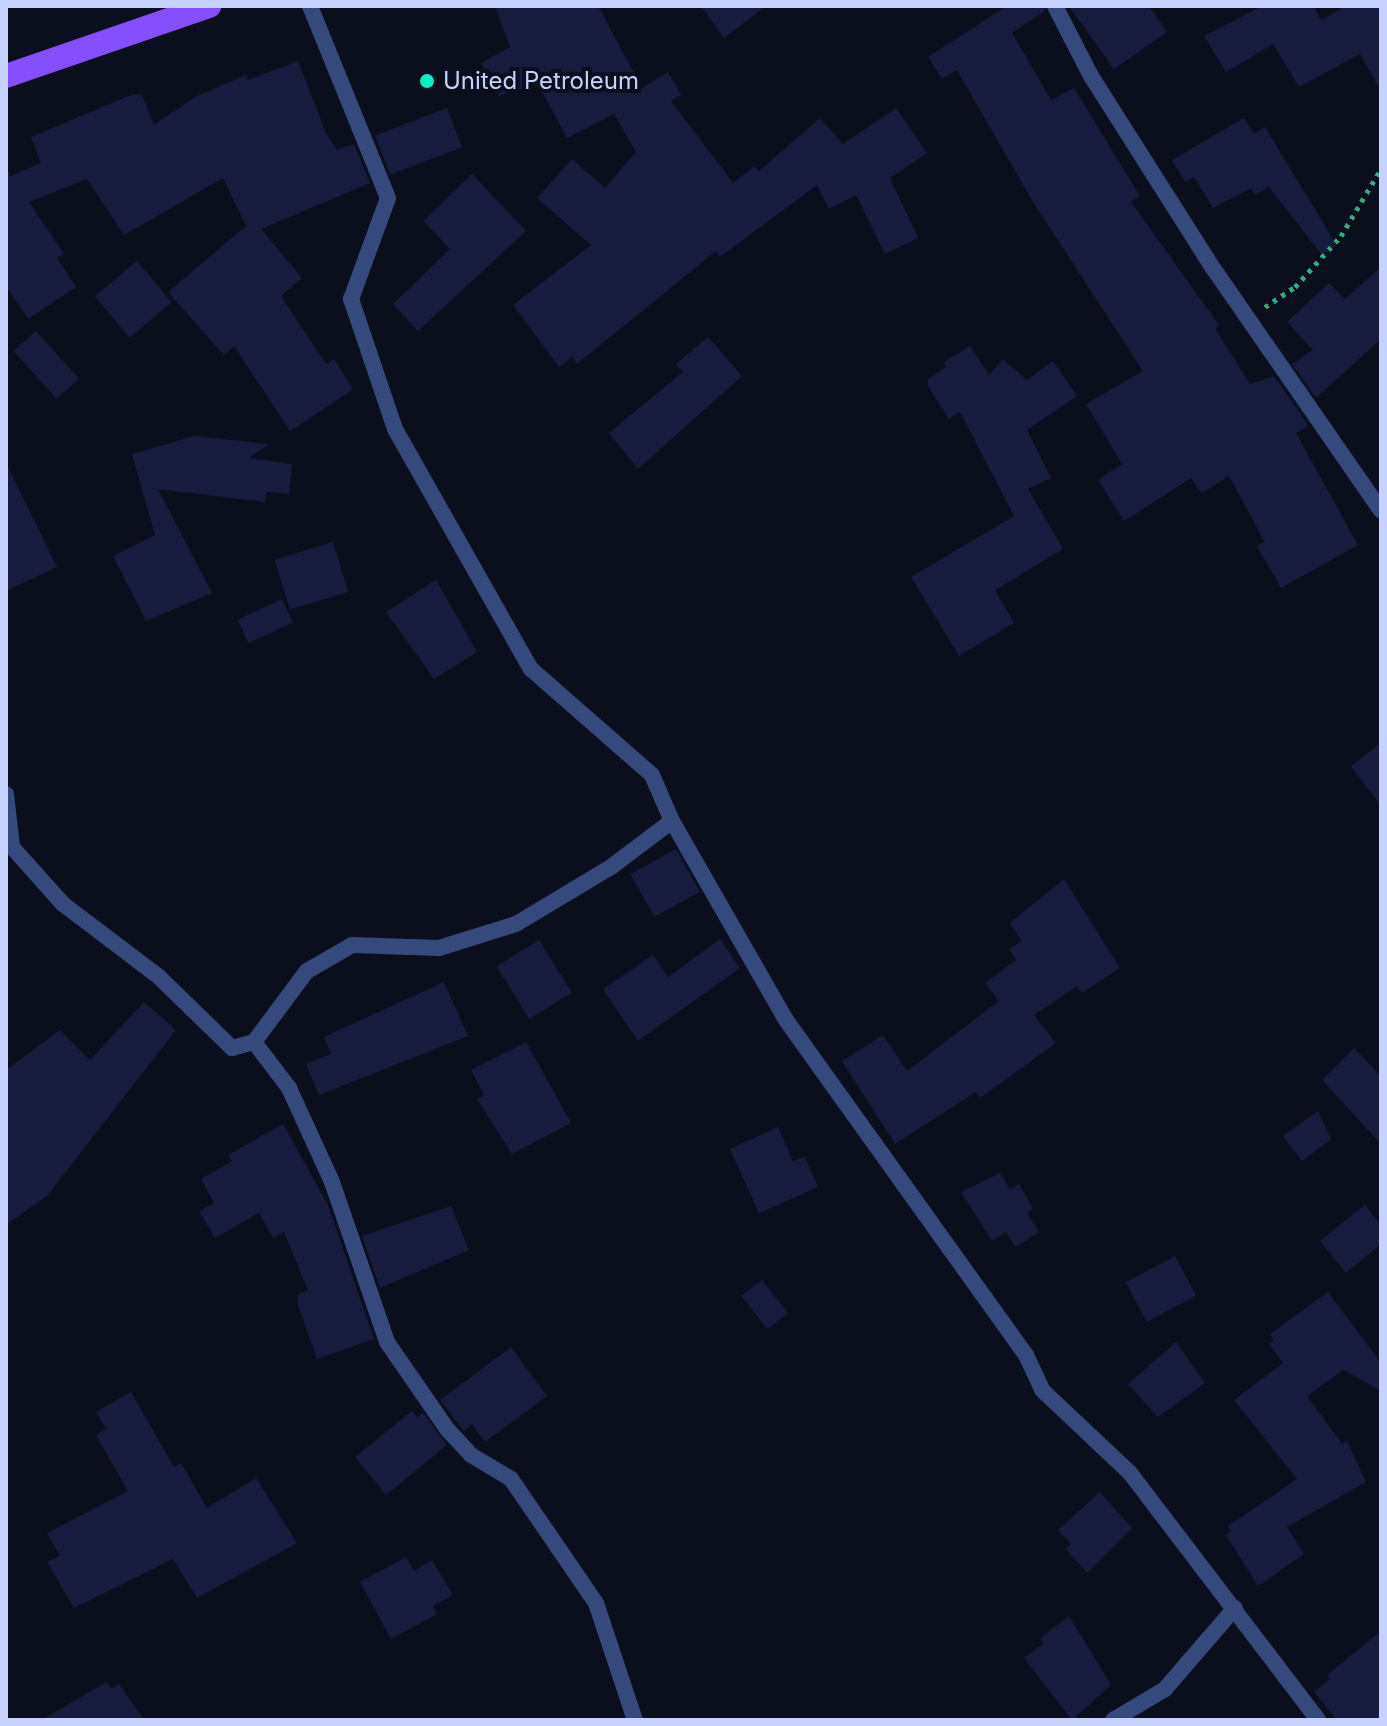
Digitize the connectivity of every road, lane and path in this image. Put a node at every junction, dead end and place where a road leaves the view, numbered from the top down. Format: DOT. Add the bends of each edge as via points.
graph roads {
  1 [pos="209,6"];
  2 [pos="310,6"];
  3 [pos="1055,6"];
  4 [pos="6,76"];
  5 [pos="1381,169"];
  6 [pos="1249,318"];
  7 [pos="1381,511"];
  8 [pos="6,794"];
  9 [pos="672,821"];
  10 [pos="254,1042"];
  11 [pos="1235,1608"];
  12 [pos="635,1720"];
  13 [pos="1113,1720"];
  14 [pos="1318,1720"];
  1 -- 4 [label="main road"];
  2 -- 9 [label="street" via="388,198 351,299 395,429 531,669 652,775"];
  3 -- 6 [label="street" via="1091,76"];
  5 -- 6 [label="path" via="1341,236 1295,287"];
  6 -- 7 [label="street"];
  8 -- 10 [label="street" via="12,847 63,904 159,977 232,1048"];
  9 -- 10 [label="street" via="611,867 516,924 439,948 352,945 307,971"];
  9 -- 11 [label="street" via="786,1020 1026,1355 1042,1390 1130,1473"];
  10 -- 12 [label="street" via="289,1088 332,1182 387,1342 447,1429 471,1455 511,1479 596,1603"];
  11 -- 13 [label="street" via="1165,1689"];
  11 -- 14 [label="street"];
}
